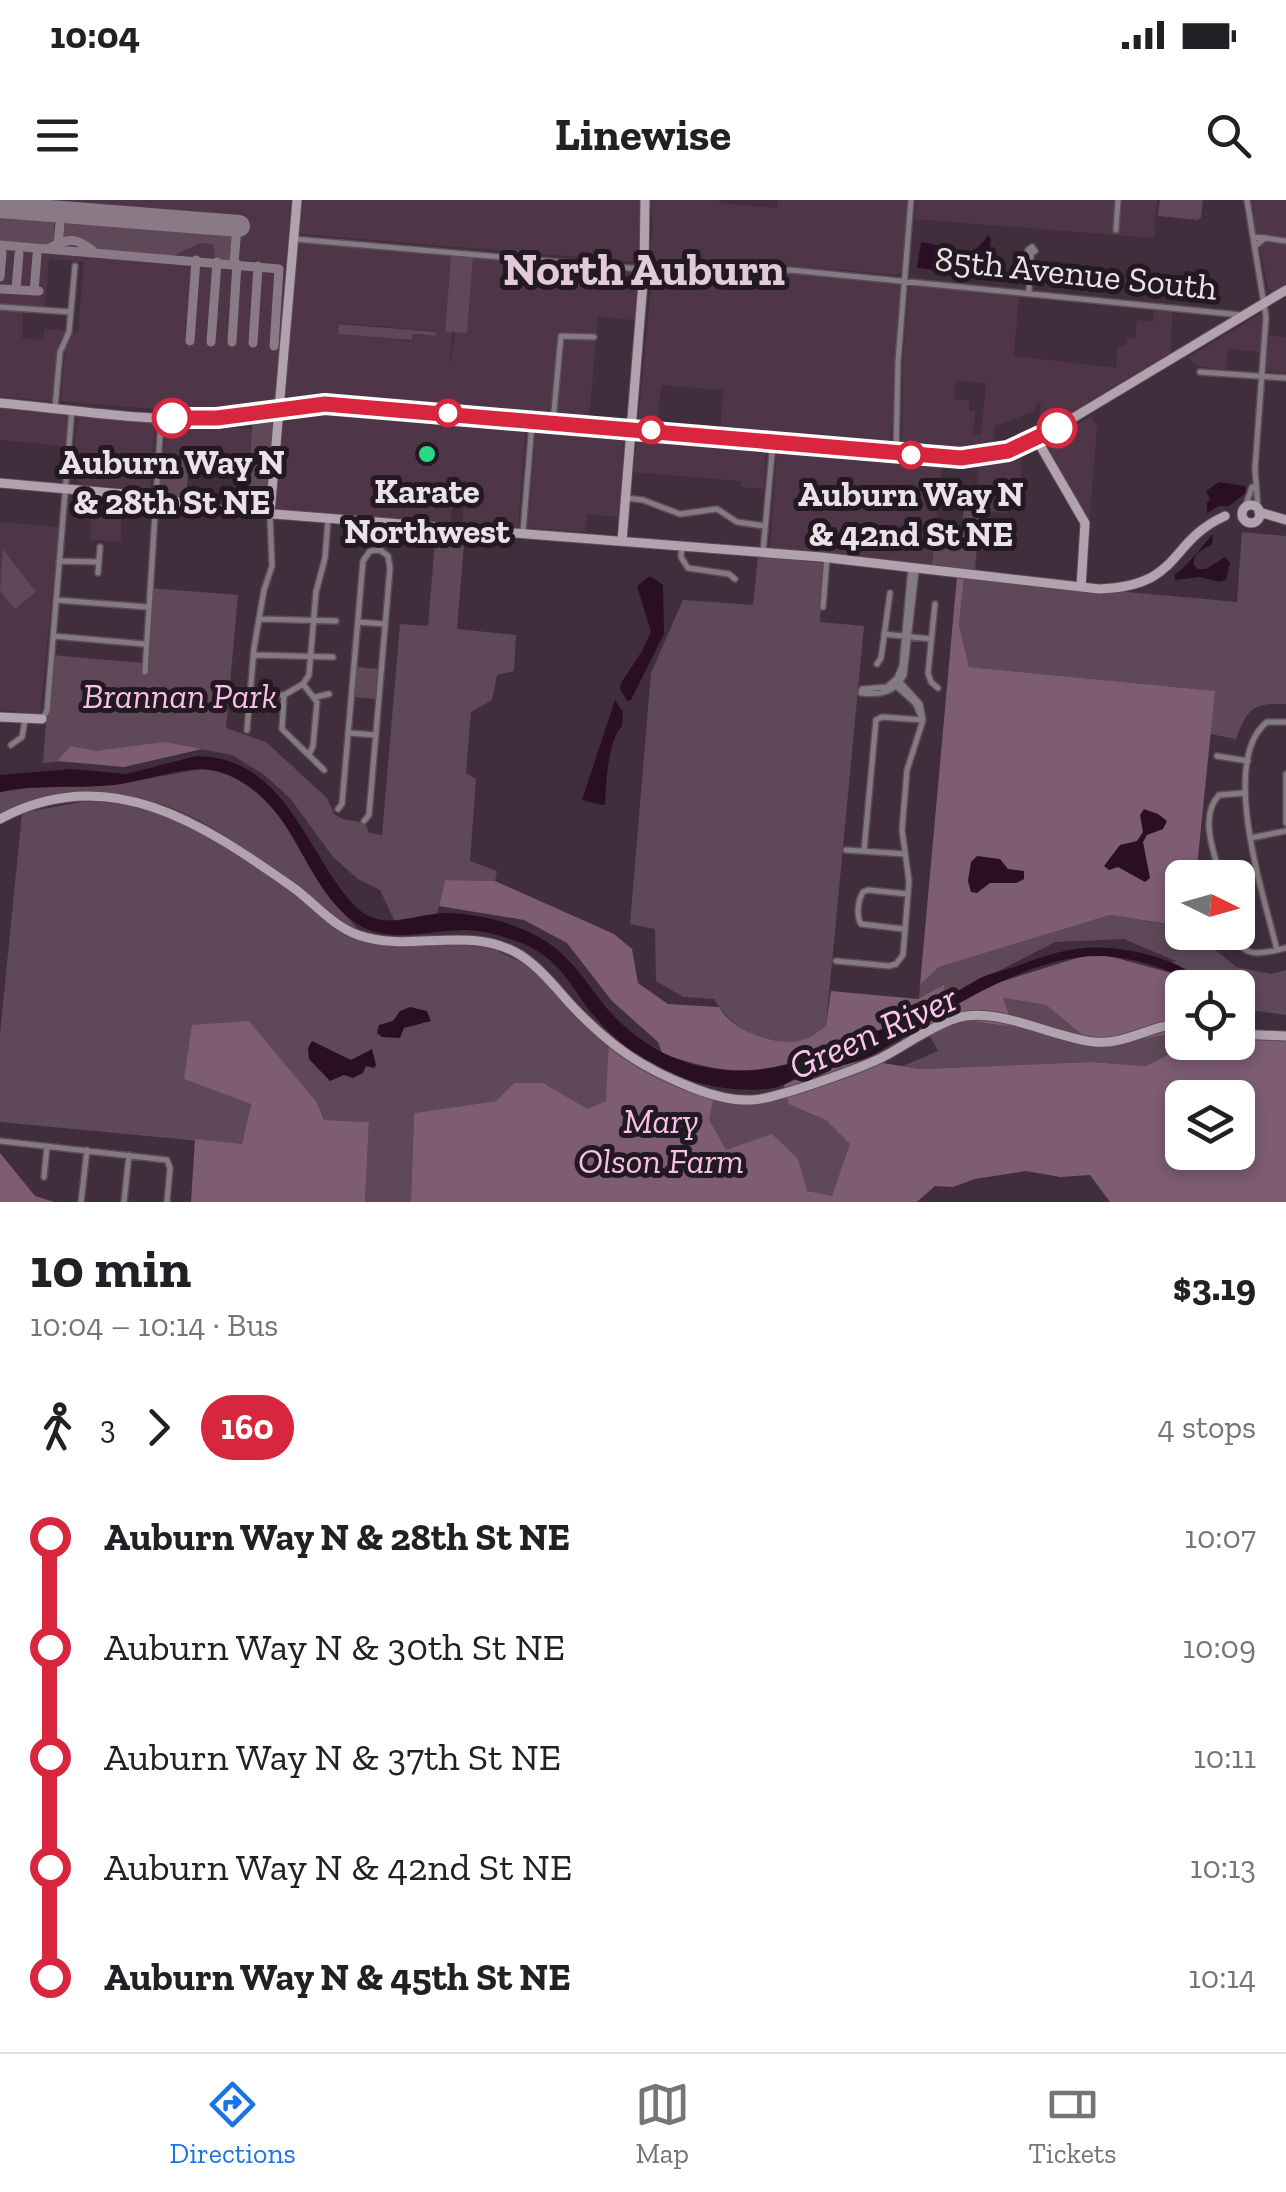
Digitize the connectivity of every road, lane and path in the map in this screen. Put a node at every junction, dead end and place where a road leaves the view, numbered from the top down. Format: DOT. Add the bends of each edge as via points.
graph roads {
  1 [pos="297,200"];
  2 [pos="646,200"];
  3 [pos="911,200"];
  4 [pos="1118,200"];
  5 [pos="1247,200"];
  6 [pos="1116,230"];
  7 [pos="1253,237"];
  8 [pos="1265,238"];
  9 [pos="294,239"];
  10 [pos="1286,240"];
  11 [pos="1255,246"];
  12 [pos="1031,254"];
  13 [pos="76,266"];
  14 [pos="644,270"];
  15 [pos="904,280"];
  16 [pos="1286,290"];
  17 [pos="1029,292"];
  18 [pos="1265,303"];
  19 [pos="0,307"];
  20 [pos="71,312"];
  21 [pos="1244,316"];
  22 [pos="594,338"];
  23 [pos="1190,348"];
  24 [pos="1200,372"];
  25 [pos="1262,376"];
  26 [pos="1286,378"];
  27 [pos="1140,379"];
  28 [pos="0,403"];
  29 [pos="55,408"];
  30 [pos="280,408"];
  31 [pos="72,409"];
  32 [pos="161,417"];
  33 [pos="532,420"];
  34 [pos="553,422"];
  35 [pos="632,429"];
  36 [pos="1034,441"];
  37 [pos="772,442"];
  38 [pos="896,453"];
  39 [pos="1255,470"];
  40 [pos="1242,476"];
  41 [pos="1254,478"];
  42 [pos="0,482"];
  43 [pos="65,488"];
  44 [pos="156,497"];
  45 [pos="626,498"];
  46 [pos="1244,511"];
  47 [pos="270,514"];
  48 [pos="1258,514"];
  49 [pos="328,520"];
  50 [pos="1284,520"];
  51 [pos="380,522"];
  52 [pos="765,526"];
  53 [pos="522,533"];
  54 [pos="622,541"];
  55 [pos="682,546"];
  56 [pos="100,547"];
  57 [pos="378,550"];
  58 [pos="763,552"];
  59 [pos="827,558"];
  60 [pos="59,561"];
  61 [pos="99,562"];
  62 [pos="914,567"];
  63 [pos="98,573"];
  64 [pos="735,578"];
  65 [pos="1078,587"];
  66 [pos="890,593"];
  67 [pos="56,600"];
  68 [pos="935,604"];
  69 [pos="147,607"];
  70 [pos="824,607"];
  71 [pos="260,619"];
  72 [pos="313,620"];
  73 [pos="336,622"];
  74 [pos="357,622"];
  75 [pos="385,624"];
  76 [pos="884,634"];
  77 [pos="53,636"];
  78 [pos="907,636"];
  79 [pos="931,638"];
  80 [pos="144,644"];
  81 [pos="253,655"];
  82 [pos="310,655"];
  83 [pos="332,656"];
  84 [pos="878,664"];
  85 [pos="145,672"];
  86 [pos="897,683"];
  87 [pos="303,684"];
  88 [pos="938,688"];
  89 [pos="250,693"];
  90 [pos="330,694"];
  91 [pos="284,695"];
  92 [pos="315,697"];
  93 [pos="0,717"];
  94 [pos="25,719"];
  95 [pos="42,719"];
  96 [pos="923,720"];
  97 [pos="1286,722"];
  98 [pos="247,730"];
  99 [pos="348,732"];
  100 [pos="376,735"];
  101 [pos="11,745"];
  102 [pos="308,756"];
  103 [pos="1216,756"];
  104 [pos="1248,761"];
  105 [pos="324,770"];
  106 [pos="1286,774"];
  107 [pos="1244,793"];
  108 [pos="338,810"];
  109 [pos="0,818"];
  110 [pos="364,821"];
  111 [pos="1286,827"];
  112 [pos="1250,838"];
  113 [pos="846,850"];
  114 [pos="864,851"];
  115 [pos="905,854"];
  116 [pos="1216,860"];
  117 [pos="908,894"];
  118 [pos="905,929"];
  119 [pos="1286,948"];
  120 [pos="1245,950"];
  121 [pos="1277,950"];
  122 [pos="836,962"];
  123 [pos="1165,1026"];
  124 [pos="1255,1035"];
  125 [pos="1286,1036"];
  126 [pos="0,1141"];
  127 [pos="47,1146"];
  128 [pos="87,1150"];
  129 [pos="129,1154"];
  130 [pos="44,1176"];
  131 [pos="82,1201"];
  132 [pos="124,1202"];
  133 [pos="167,1202"];
  1 -- 9 [label="street"];
  2 -- 14 [label="street"];
  3 -- 15 [label="street"];
  4 -- 6 [label="street"];
  5 -- 7 [label="street"];
  7 -- 8 [label="street"];
  7 -- 11 [label="street"];
  8 -- 10 [label="street"];
  8 -- 11 [label="street"];
  9 -- 14 [label="street, 85th Avenue South"];
  9 -- 30 [label="street"];
  11 -- 18 [label="street"];
  12 -- 17 [label="street"];
  13 -- 20 [label="street"];
  14 -- 15 [label="street, 85th Avenue South" via="732,277 790,270"];
  14 -- 35 [label="street"];
  15 -- 17 [label="street, 85th Avenue South"];
  15 -- 38 [label="street"];
  16 -- 18 [label="street"];
  17 -- 21 [label="street, 85th Avenue South"];
  18 -- 21 [label="street"];
  18 -- 25 [label="street"];
  19 -- 20 [label="street"];
  20 -- 29 [label="street"];
  21 -- 23 [label="street"];
  22 -- 34 [label="street" via="563,335"];
  23 -- 27 [label="street"];
  23 -- 27 [label="street"];
  24 -- 25 [label="street"];
  25 -- 26 [label="street"];
  25 -- 39 [label="street"];
  27 -- 36 [label="street"];
  28 -- 29 [label="street"];
  29 -- 31 [label="street"];
  30 -- 32 [label="street" via="217,418"];
  30 -- 33 [label="street" via="325,404"];
  30 -- 47 [label="street"];
  31 -- 32 [label="street"];
  31 -- 43 [label="street"];
  32 -- 44 [label="street"];
  33 -- 34 [label="street"];
  33 -- 53 [label="street"];
  34 -- 35 [label="street"];
  35 -- 37 [label="street"];
  35 -- 45 [label="street"];
  36 -- 38 [label="street" via="961,458"];
  36 -- 65 [label="street" via="1079,521"];
  37 -- 38 [label="street"];
  37 -- 52 [label="street"];
  39 -- 41 [label="street"];
  39 -- 48 [label="street"];
  40 -- 41 [label="street"];
  41 -- 46 [label="street"];
  42 -- 43 [label="street"];
  43 -- 44 [label="street"];
  43 -- 60 [label="street"];
  44 -- 47 [label="street"];
  44 -- 69 [label="street"];
  45 -- 52 [label="street" via="680,514 717,509 738,522"];
  45 -- 54 [label="street"];
  46 -- 48 [label="street" via="1251,505"];
  46 -- 48 [label="street" via="1249,523"];
  46 -- 65 [label="street" via="1198,534 1147,581 1125,588"];
  47 -- 49 [label="street"];
  47 -- 71 [label="street" via="272,566"];
  48 -- 50 [label="street"];
  49 -- 51 [label="street"];
  49 -- 72 [label="street"];
  51 -- 53 [label="street"];
  51 -- 57 [label="street"];
  52 -- 58 [label="street"];
  53 -- 54 [label="street"];
  54 -- 55 [label="street"];
  55 -- 58 [label="street"];
  55 -- 64 [label="street" via="688,568"];
  56 -- 61 [label="street"];
  57 -- 74 [label="street" via="362,561"];
  57 -- 75 [label="street" via="390,563"];
  58 -- 59 [label="street"];
  59 -- 62 [label="street"];
  59 -- 70 [label="street"];
  60 -- 61 [label="street"];
  60 -- 67 [label="street"];
  61 -- 63 [label="street"];
  62 -- 65 [label="street"];
  62 -- 78 [label="street"];
  66 -- 76 [label="street"];
  67 -- 69 [label="street"];
  67 -- 77 [label="street"];
  68 -- 79 [label="street"];
  69 -- 80 [label="street"];
  71 -- 72 [label="street"];
  71 -- 81 [label="street"];
  72 -- 73 [label="street"];
  72 -- 82 [label="street"];
  74 -- 75 [label="street"];
  74 -- 99 [label="street"];
  75 -- 100 [label="street"];
  76 -- 78 [label="street"];
  76 -- 84 [label="street"];
  77 -- 80 [label="street"];
  77 -- 95 [label="street"];
  78 -- 79 [label="street"];
  78 -- 86 [label="street" via="906,670"];
  79 -- 88 [label="street" via="928,676"];
  80 -- 85 [label="street"];
  81 -- 82 [label="street"];
  81 -- 89 [label="street"];
  82 -- 83 [label="street"];
  82 -- 87 [label="street"];
  86 -- 86 [label="street" via="862,689 861,694 884,693"];
  86 -- 96 [label="street"];
  87 -- 91 [label="street"];
  87 -- 92 [label="street"];
  89 -- 91 [label="street"];
  89 -- 98 [label="street"];
  90 -- 92 [label="street"];
  91 -- 102 [label="street" via="282,730"];
  92 -- 102 [label="street"];
  93 -- 94 [label="street"];
  94 -- 95 [label="street"];
  94 -- 101 [label="street" via="22,737"];
  96 -- 114 [label="street" via="880,717 876,724"];
  96 -- 115 [label="street" via="907,770"];
  97 -- 104 [label="street" via="1262,725"];
  99 -- 100 [label="street"];
  99 -- 108 [label="street"];
  100 -- 110 [label="street"];
  102 -- 105 [label="street"];
  103 -- 104 [label="street"];
  104 -- 107 [label="street"];
  106 -- 111 [label="street"];
  107 -- 112 [label="street"];
  107 -- 116 [label="street" via="1223,793 1212,803"];
  109 -- 123 [label="street" via="72,798 160,808 208,831 358,935 471,940 517,953 634,1062 714,1096 751,1100 875,1060 959,1017 1024,1023 1103,1042"];
  111 -- 112 [label="street"];
  112 -- 121 [label="street"];
  113 -- 114 [label="street"];
  114 -- 115 [label="street"];
  115 -- 117 [label="street"];
  117 -- 118 [label="street"];
  117 -- 118 [label="street" via="868,890 859,922"];
  118 -- 122 [label="street" via="899,961 889,966"];
  119 -- 121 [label="street"];
  120 -- 121 [label="street"];
  124 -- 125 [label="street"];
  126 -- 127 [label="street"];
  127 -- 128 [label="street"];
  127 -- 130 [label="street"];
  128 -- 129 [label="street"];
  128 -- 131 [label="street"];
  129 -- 132 [label="street"];
  129 -- 133 [label="street" via="168,1160"];
}
